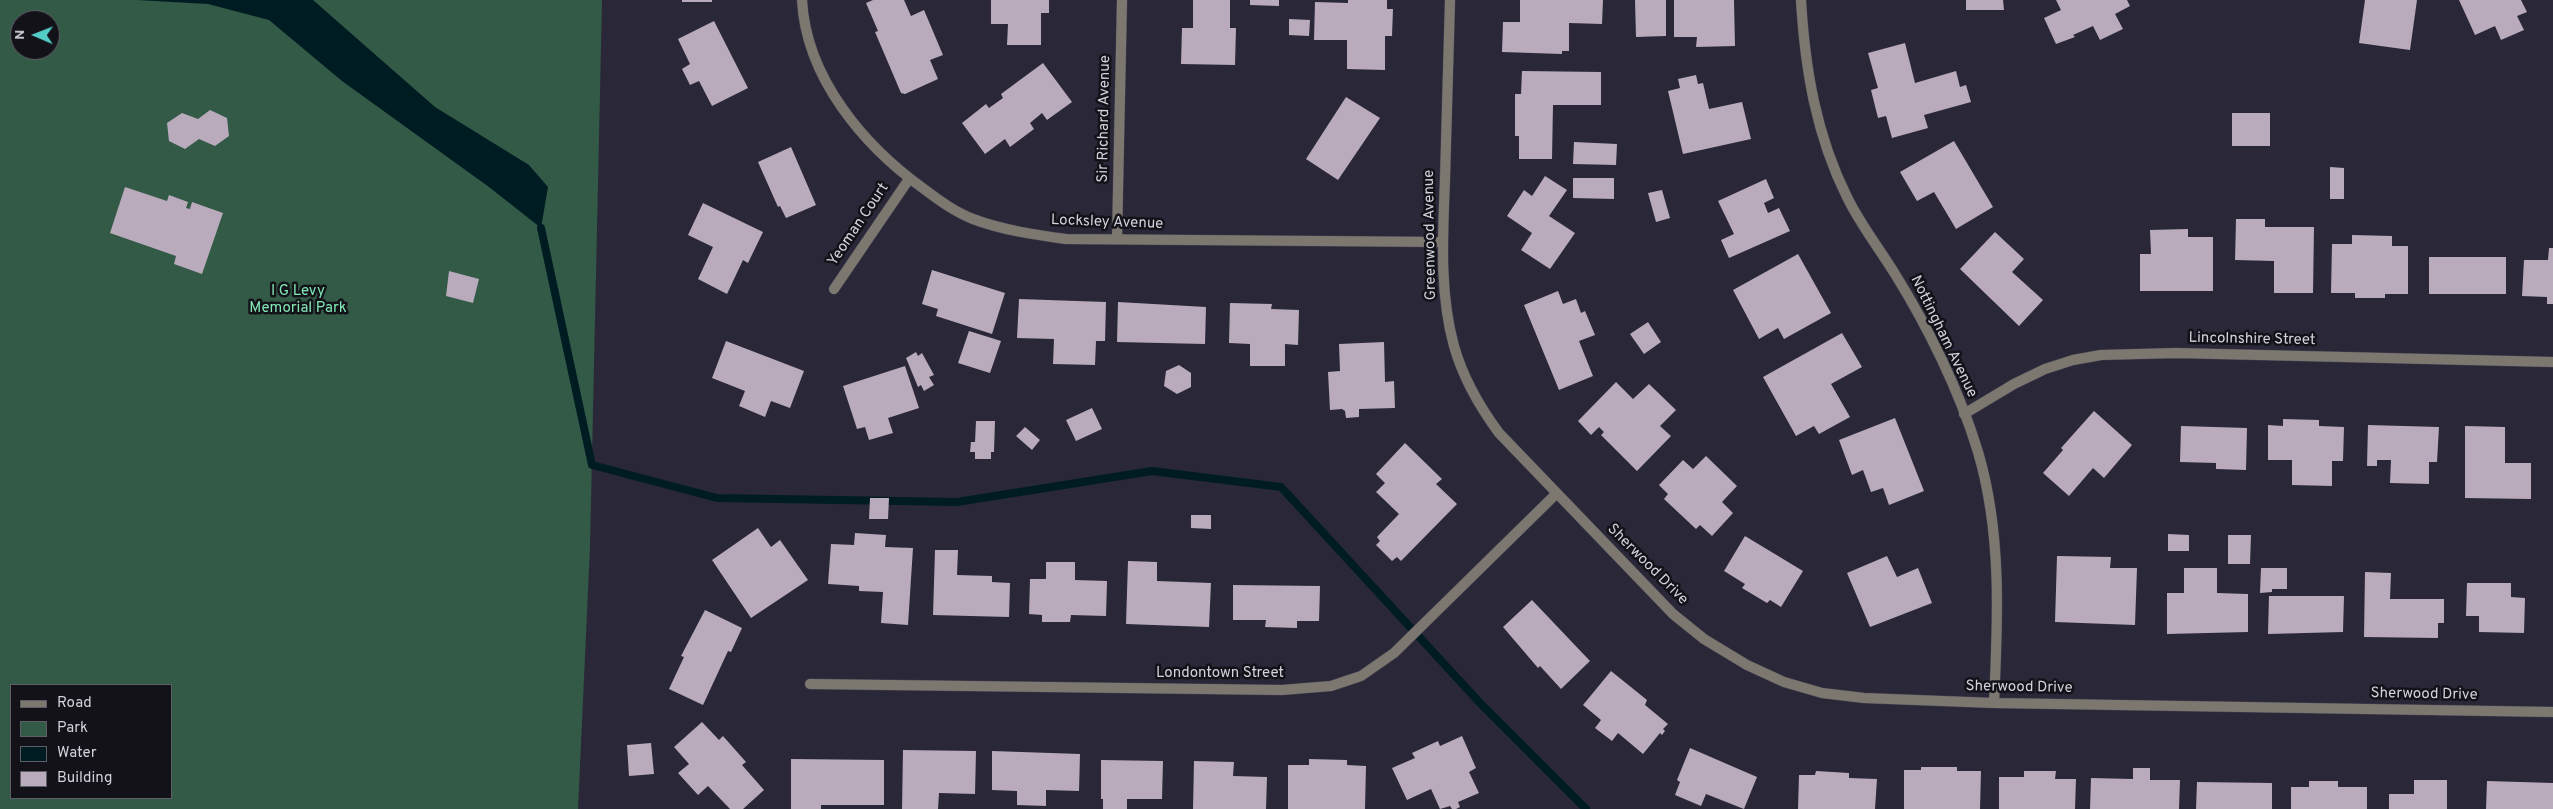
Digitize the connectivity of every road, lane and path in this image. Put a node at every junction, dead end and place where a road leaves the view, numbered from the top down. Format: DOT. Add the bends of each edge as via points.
graph roads {
  1 [pos="802,0"];
  2 [pos="1122,0"];
  3 [pos="1450,0"];
  4 [pos="1801,0"];
  5 [pos="909,179"];
  6 [pos="1118,238"];
  7 [pos="1443,242"];
  8 [pos="834,289"];
  9 [pos="2553,362"];
  10 [pos="1964,414"];
  11 [pos="1556,494"];
  12 [pos="810,684"];
  13 [pos="1994,703"];
  14 [pos="2553,712"];
  1 -- 5 [label="street, Locksley Avenue" via="811,44 825,79 848,119 879,153"];
  2 -- 6 [label="street, Sir Richard Avenue"];
  3 -- 7 [label="street, Greenwood Avenue"];
  4 -- 10 [label="street, Nottingham Avenue" via="1812,97 1824,142 1847,197 1896,275 1940,357"];
  5 -- 6 [label="street, Locksley Avenue" via="949,207 974,219 1066,239"];
  5 -- 8 [label="street, Yeoman Court"];
  6 -- 7 [label="street, Locksley Avenue" via="1307,243"];
  7 -- 11 [label="street, Greenwood Avenue" via="1446,300 1454,345 1464,376 1498,433"];
  9 -- 10 [label="street, Lincolnshire Street" via="2176,353 2101,355 2045,370"];
  10 -- 13 [label="street, Nottingham Avenue" via="1978,452 1990,506 1997,569"];
  11 -- 12 [label="street, Londontown Street" via="1394,654 1362,676 1331,686 1282,690"];
  11 -- 13 [label="street, Sherwood Drive" via="1673,614 1704,639 1748,665 1784,682 1822,692 1864,698"];
  13 -- 14 [label="street, Sherwood Drive"];
}
